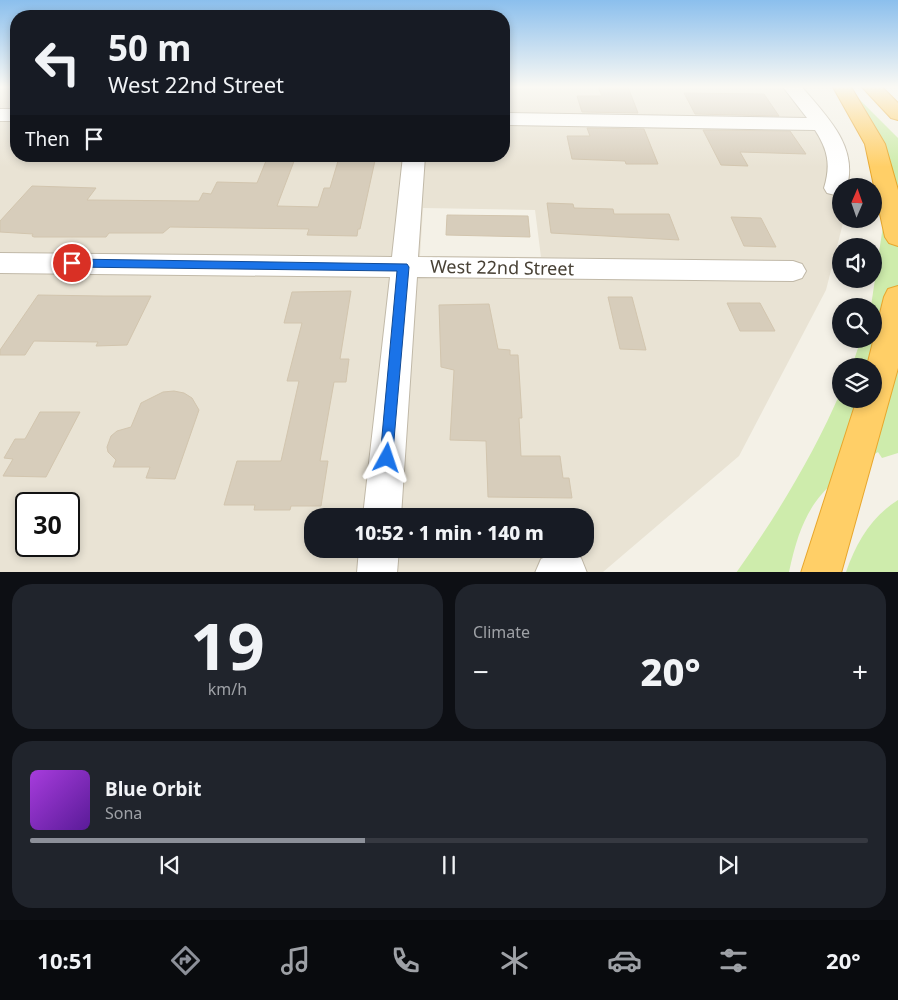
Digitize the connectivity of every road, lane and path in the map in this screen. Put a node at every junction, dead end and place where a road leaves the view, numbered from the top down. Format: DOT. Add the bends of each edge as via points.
graph roads {
  1 [pos="814,114"];
  2 [pos="857,114"];
  3 [pos="510,119"];
  4 [pos="822,124"];
  5 [pos="413,162"];
  6 [pos="837,178"];
  7 [pos="898,237"];
  8 [pos="0,263"];
  9 [pos="403,267"];
  10 [pos="794,271"];
  11 [pos="898,297"];
  12 [pos="383,508"];
  13 [pos="378,558"];
  14 [pos="377,572"];
  15 [pos="821,572"];
  1 -- 4 [label="street"];
  2 -- 7 [label="highway" via="875,144"];
  3 -- 4 [label="street"];
  4 -- 6 [label="street" via="839,156"];
  5 -- 9 [label="street"];
  8 -- 9 [label="street, West 22nd Street"];
  9 -- 10 [label="street, West 22nd Street"];
  9 -- 12 [label="street"];
  11 -- 15 [label="highway" via="890,346"];
  13 -- 14 [label="street"];
}
